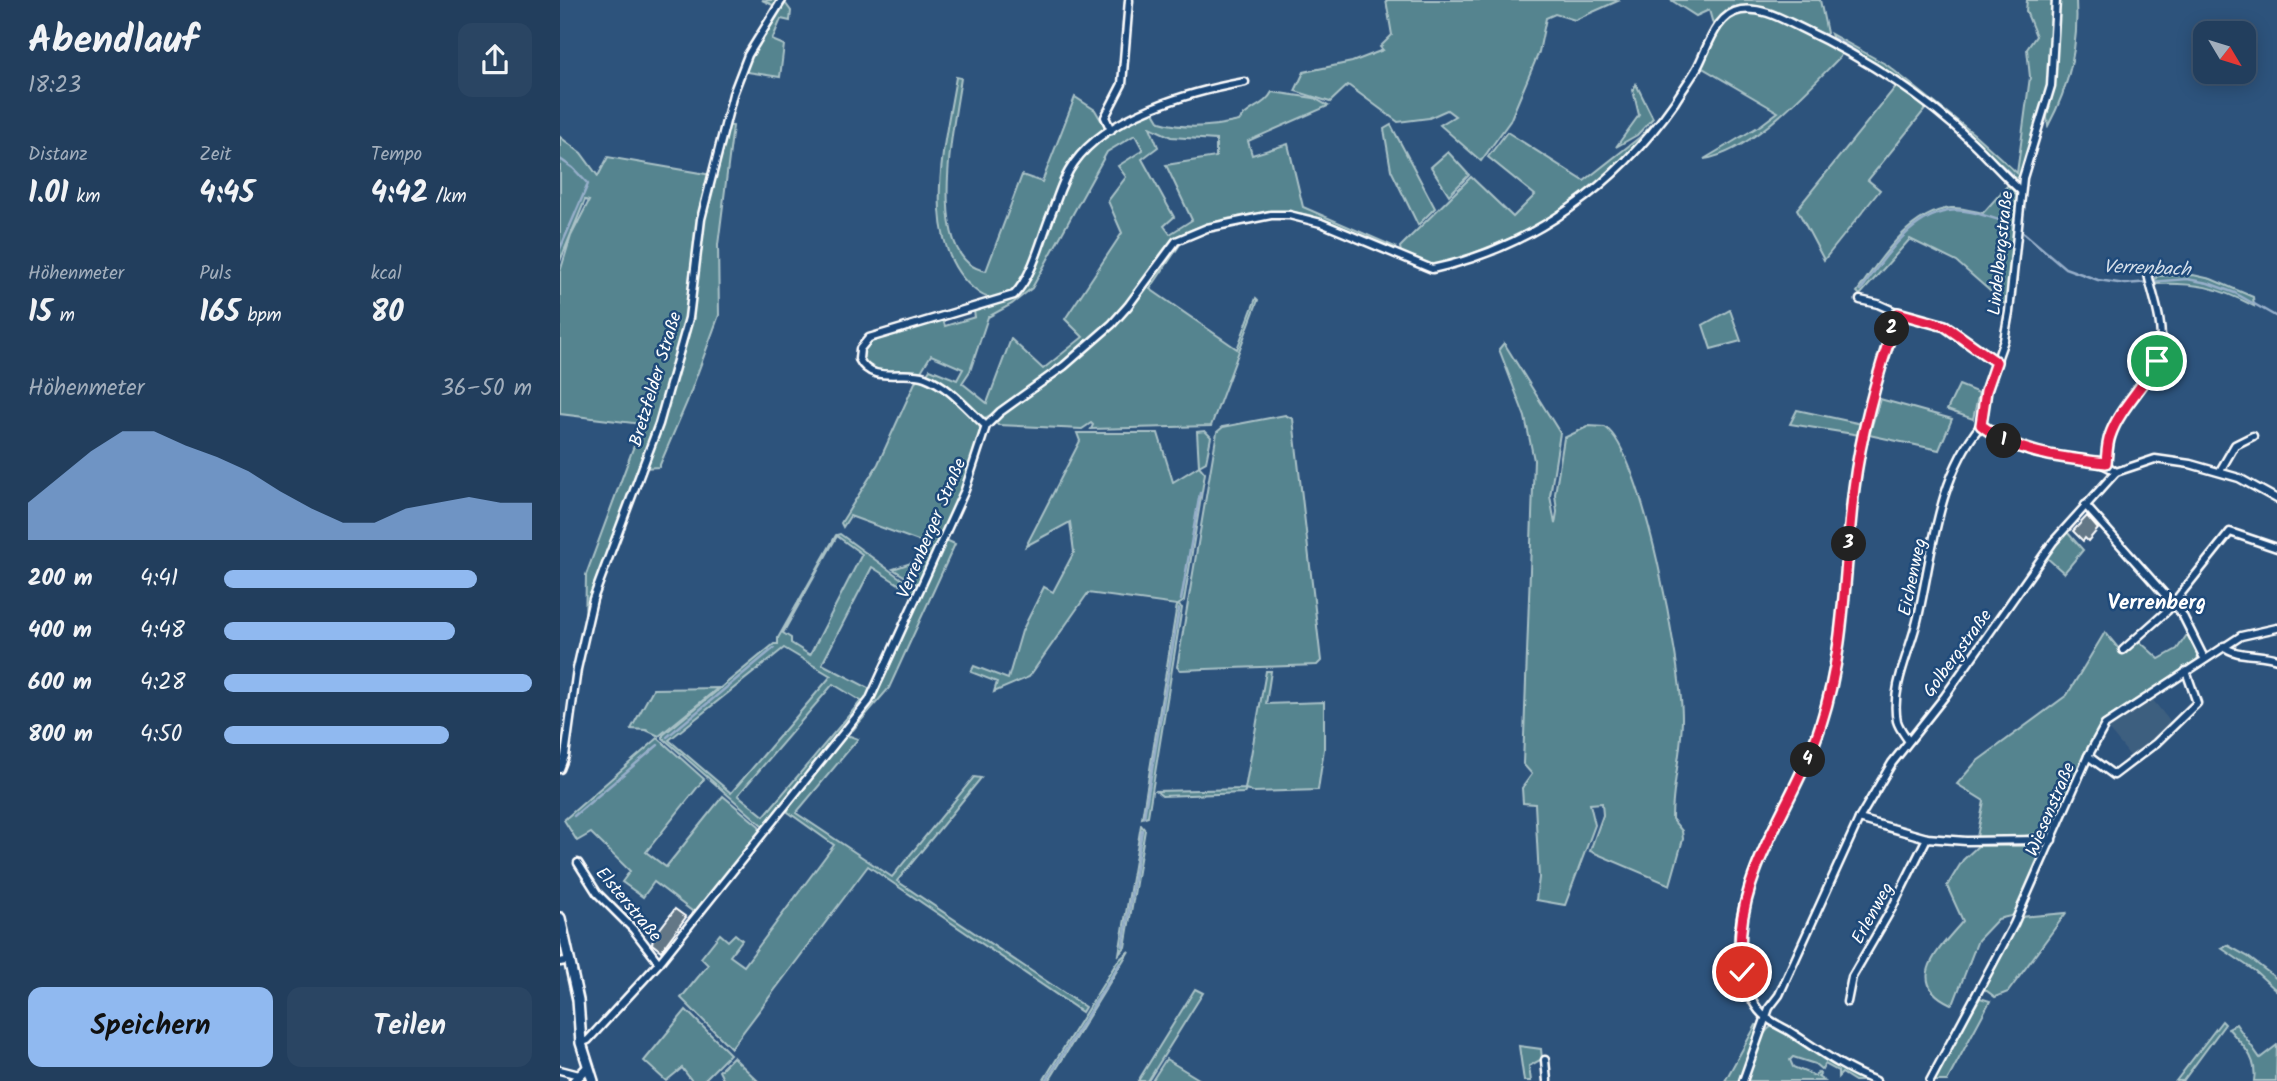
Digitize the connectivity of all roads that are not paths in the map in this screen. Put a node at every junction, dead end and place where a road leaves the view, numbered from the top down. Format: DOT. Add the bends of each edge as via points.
graph roads {
  1 [pos="782,0"];
  2 [pos="1129,0"];
  3 [pos="2056,0"];
  4 [pos="1245,82"];
  5 [pos="1111,130"];
  6 [pos="2021,191"];
  7 [pos="2148,274"];
  8 [pos="1860,300"];
  9 [pos="1898,313"];
  10 [pos="1996,362"];
  11 [pos="1981,425"];
  12 [pos="986,426"];
  13 [pos="2253,436"];
  14 [pos="2106,463"];
  15 [pos="2220,471"];
  16 [pos="2116,472"];
  17 [pos="2277,499"];
  18 [pos="2085,505"];
  19 [pos="2277,548"];
  20 [pos="2173,603"];
  21 [pos="2277,628"];
  22 [pos="2224,646"];
  23 [pos="2123,650"];
  24 [pos="2204,658"];
  25 [pos="2277,659"];
  26 [pos="2186,671"];
  27 [pos="1908,740"];
  28 [pos="2088,756"];
  29 [pos="560,769"];
  30 [pos="1859,819"];
  31 [pos="1927,838"];
  32 [pos="2052,840"];
  33 [pos="578,863"];
  34 [pos="560,918"];
  35 [pos="570,960"];
  36 [pos="560,962"];
  37 [pos="659,963"];
  38 [pos="1847,1002"];
  39 [pos="1768,1018"];
  40 [pos="581,1042"];
  41 [pos="1545,1060"];
  42 [pos="587,1068"];
  43 [pos="560,1070"];
  44 [pos="576,1078"];
  45 [pos="593,1081"];
  46 [pos="1547,1081"];
  47 [pos="1743,1081"];
  48 [pos="1876,1081"];
  49 [pos="1930,1081"];
  1 -- 29 [label="street, Bretzfelder Straße" via="748,55 733,94 701,219 689,318 659,424 593,599"];
  2 -- 5 [label="street" via="1122,84 1105,117"];
  3 -- 6 [label="street, Lindelbergstraße" via="2051,86"];
  4 -- 5 [label="street" via="1210,88 1140,113"];
  5 -- 12 [label="street" via="1082,153 1067,174 1025,279 1014,295 869,338 860,349 859,359 867,370 923,376 953,395"];
  6 -- 10 [label="street, Lindelbergstraße" via="2013,285"];
  6 -- 12 [label="street" via="1973,142 1875,66 1769,13 1739,10 1726,16 1717,28 1697,68 1661,121 1595,189 1542,228 1432,269 1321,223 1289,215 1192,233 1166,250 1112,324"];
  7 -- 14 [label="street" via="2160,346 2147,380 2117,421"];
  8 -- 9 [label="street"];
  9 -- 10 [label="street" via="1945,326"];
  9 -- 39 [label="street" via="1854,485 1844,615 1822,723 1757,868 1740,929 1742,972 1757,1006"];
  10 -- 11 [label="street, Lindelbergstraße"];
  11 -- 14 [label="street" via="2035,453"];
  11 -- 27 [label="street, Eichenweg" via="1960,456 1940,508 1898,693 1897,723"];
  12 -- 37 [label="street, Verrenberger Straße" via="965,490 869,701"];
  13 -- 15 [label="street" via="2235,446"];
  14 -- 16 [label="street"];
  15 -- 16 [label="street, Golbergstraße" via="2155,459"];
  15 -- 17 [label="street, Golbergstraße"];
  16 -- 18 [label="street, Golbergstraße"];
  18 -- 20 [label="street"];
  18 -- 27 [label="street, Golbergstraße"];
  19 -- 20 [label="street" via="2230,532"];
  20 -- 23 [label="street"];
  20 -- 24 [label="street"];
  21 -- 22 [label="street, Wiesenstraße" via="2241,636"];
  22 -- 24 [label="street, Wiesenstraße"];
  22 -- 25 [label="street" via="2233,653"];
  24 -- 26 [label="street, Wiesenstraße"];
  26 -- 28 [label="street, Wiesenstraße" via="2105,725"];
  26 -- 28 [label="street" via="2197,703 2156,743 2114,775"];
  27 -- 30 [label="street, Golbergstraße"];
  28 -- 32 [label="street, Wiesenstraße"];
  30 -- 31 [label="street"];
  30 -- 39 [label="street, Golbergstraße"];
  31 -- 32 [label="street"];
  31 -- 38 [label="street, Erlenweg" via="1852,976"];
  32 -- 49 [label="street, Wiesenstraße" via="2014,925"];
  33 -- 37 [label="street, Elsterstraße" via="597,894"];
  34 -- 35 [label="main road"];
  35 -- 36 [label="street"];
  35 -- 40 [label="main road"];
  37 -- 40 [label="street, Verrenberger Straße" via="588,1040"];
  39 -- 47 [label="street, Golbergstraße"];
  39 -- 48 [label="street"];
  40 -- 42 [label="main road"];
  41 -- 46 [label="street"];
  42 -- 44 [label="street"];
  42 -- 45 [label="main road"];
  43 -- 44 [label="street"];
}
